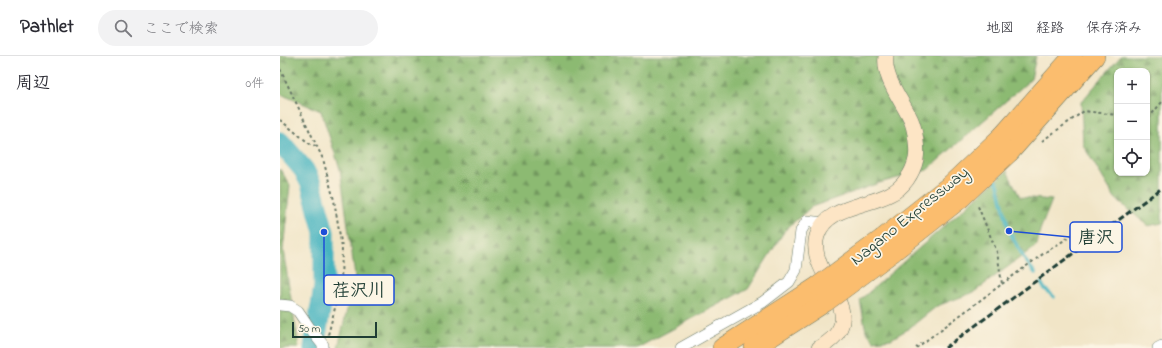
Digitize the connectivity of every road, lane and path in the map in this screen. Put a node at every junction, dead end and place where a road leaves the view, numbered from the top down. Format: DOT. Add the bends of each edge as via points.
graph roads {
  1 [pos="886,56"];
  2 [pos="1073,56"];
  3 [pos="1095,56"];
  4 [pos="280,69"];
  5 [pos="1162,102"];
  6 [pos="1114,115"];
  7 [pos="1150,115"];
  8 [pos="280,120"];
  9 [pos="1006,143"];
  10 [pos="1038,144"];
  11 [pos="316,146"];
  12 [pos="962,195"];
  13 [pos="822,223"];
  14 [pos="1084,228"];
  15 [pos="1002,284"];
  16 [pos="823,294"];
  17 [pos="280,305"];
  18 [pos="322,345"];
  19 [pos="1162,346"];
  20 [pos="681,348"];
  21 [pos="722,348"];
  22 [pos="754,348"];
  23 [pos="819,348"];
  24 [pos="916,348"];
  25 [pos="1158,348"];
  1 -- 13 [label="main road" via="886,73 912,121 916,158 912,173 891,194 841,212"];
  2 -- 9 [label="highway, Nagano Expressway"];
  3 -- 9 [label="highway, Nagano Expressway"];
  4 -- 11 [label="path"];
  5 -- 7 [label="path"];
  6 -- 10 [label="path" via="1084,111"];
  8 -- 11 [label="path"];
  9 -- 12 [label="highway, Nagano Expressway, bridge"];
  11 -- 18 [label="path" via="331,188 342,248 341,285 330,330"];
  12 -- 15 [label="path" via="997,252"];
  12 -- 16 [label="highway, Nagano Expressway, bridge" via="888,245"];
  13 -- 20 [label="street" via="807,221 801,231 796,270 789,282 763,302"];
  13 -- 23 [label="main road" via="815,249 817,261 840,303 842,313 837,334"];
  14 -- 15 [label="path" via="1047,250"];
  15 -- 24 [label="path"];
  16 -- 21 [label="highway, Nagano Expressway"];
  16 -- 22 [label="highway, Nagano Expressway"];
  17 -- 18 [label="street" via="290,306 298,311"];
  19 -- 25 [label="street"];
}
